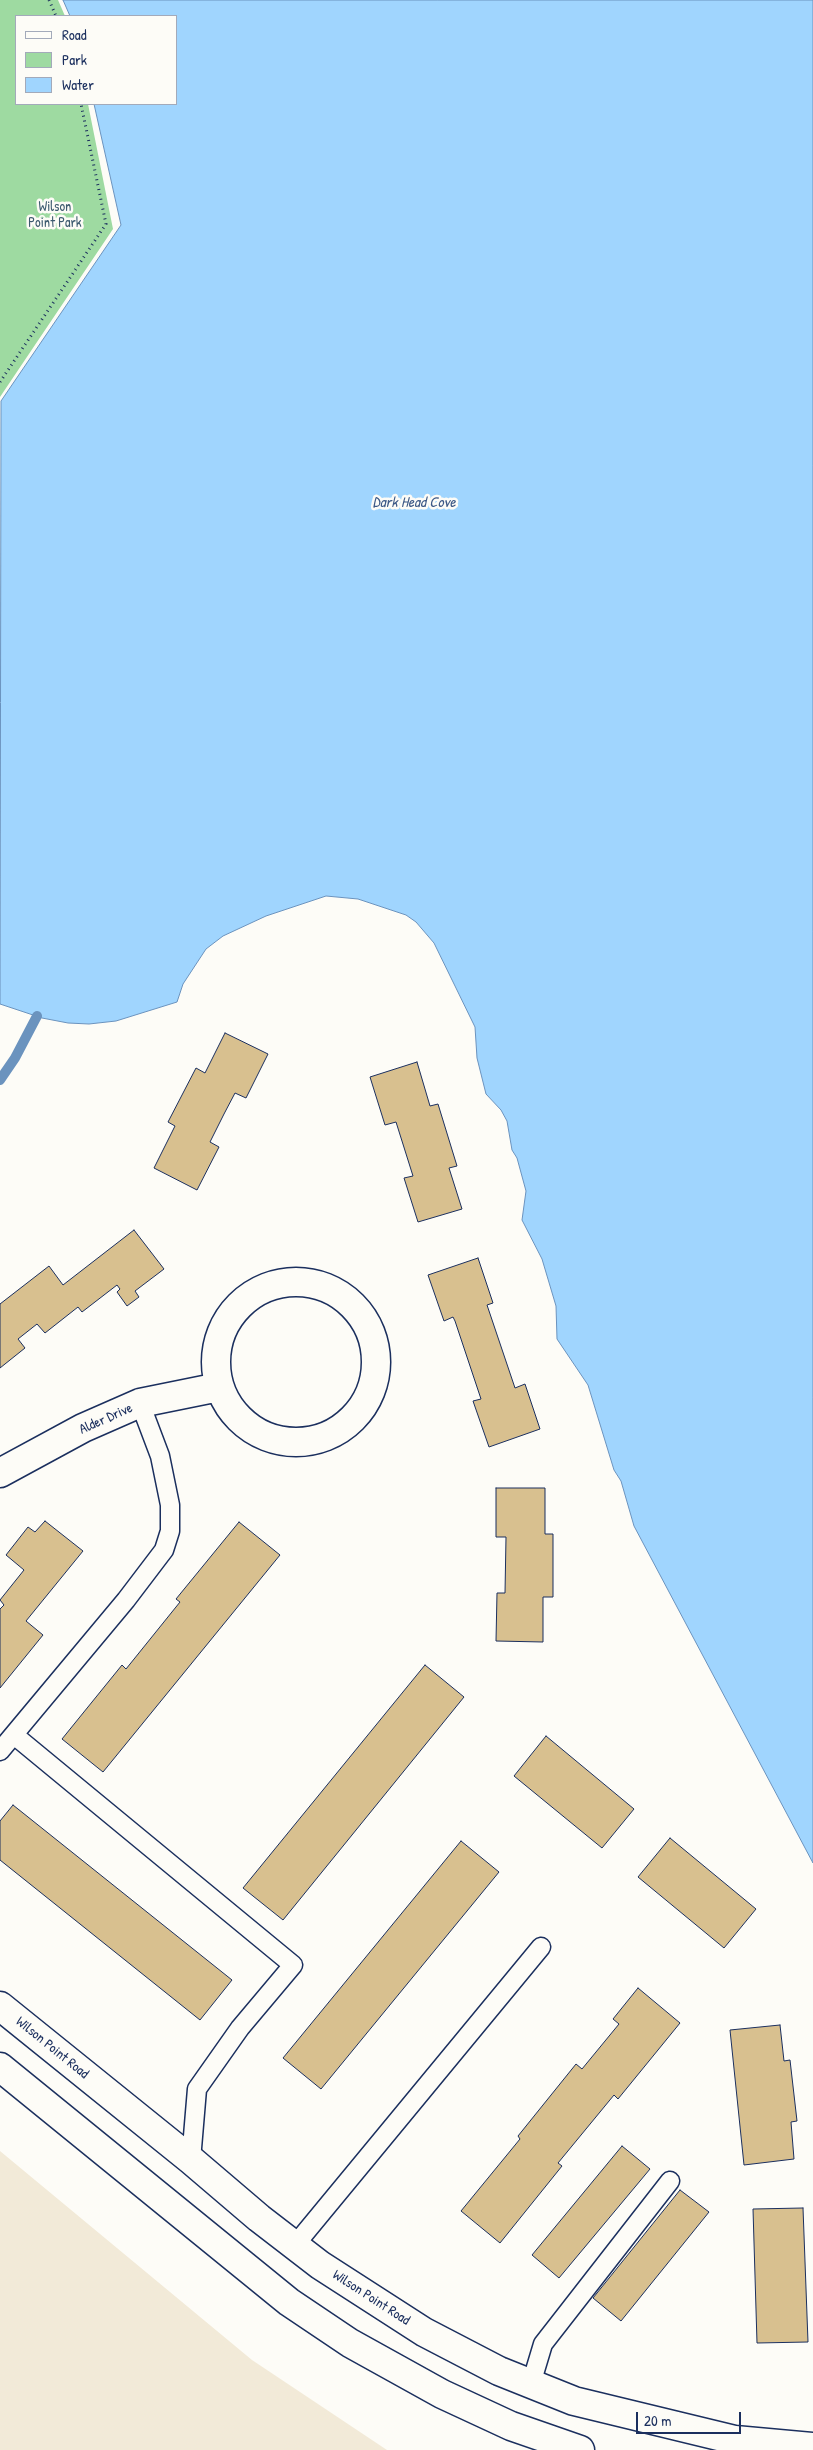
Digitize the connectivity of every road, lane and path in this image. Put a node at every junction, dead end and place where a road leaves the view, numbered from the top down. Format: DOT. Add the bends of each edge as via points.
graph roads {
  1 [pos="49,0"];
  2 [pos="56,15"];
  3 [pos="81,105"];
  4 [pos="0,382"];
  5 [pos="220,1387"];
  6 [pos="140,1404"];
  7 [pos="0,1472"];
  8 [pos="14,1735"];
  9 [pos="0,1751"];
  10 [pos="540,1947"];
  11 [pos="0,2006"];
  12 [pos="0,2067"];
  13 [pos="191,2160"];
  14 [pos="670,2181"];
  15 [pos="295,2245"];
  16 [pos="531,2384"];
  17 [pos="813,2448"];
  18 [pos="580,2450"];
  1 -- 2 [label="path"];
  3 -- 4 [label="path" via="106,224"];
  5 -- 5 [label="street" via="231,1409 249,1427 272,1438 288,1441 321,1438 344,1426 362,1408 373,1386 376,1360 371,1334 357,1310 336,1292 310,1282 283,1282 257,1292 236,1309 222,1332 216,1359"];
  5 -- 6 [label="street, Alder Drive"];
  6 -- 7 [label="street, Alder Drive" via="83,1428"];
  6 -- 8 [label="lane" via="160,1456 170,1505 170,1531 164,1550"];
  8 -- 9 [label="lane"];
  8 -- 13 [label="lane" via="292,1965 240,2028 197,2090"];
  10 -- 15 [label="lane"];
  11 -- 13 [label="street, Wilson Point Road"];
  12 -- 18 [label="street" via="289,2302 350,2343 442,2394 503,2422"];
  13 -- 15 [label="street, Wilson Point Road"];
  14 -- 16 [label="lane" via="542,2344"];
  15 -- 16 [label="street, Wilson Point Road" via="424,2332"];
  16 -- 17 [label="street, Wilson Point Road" via="574,2400 674,2427 735,2440"];
}
